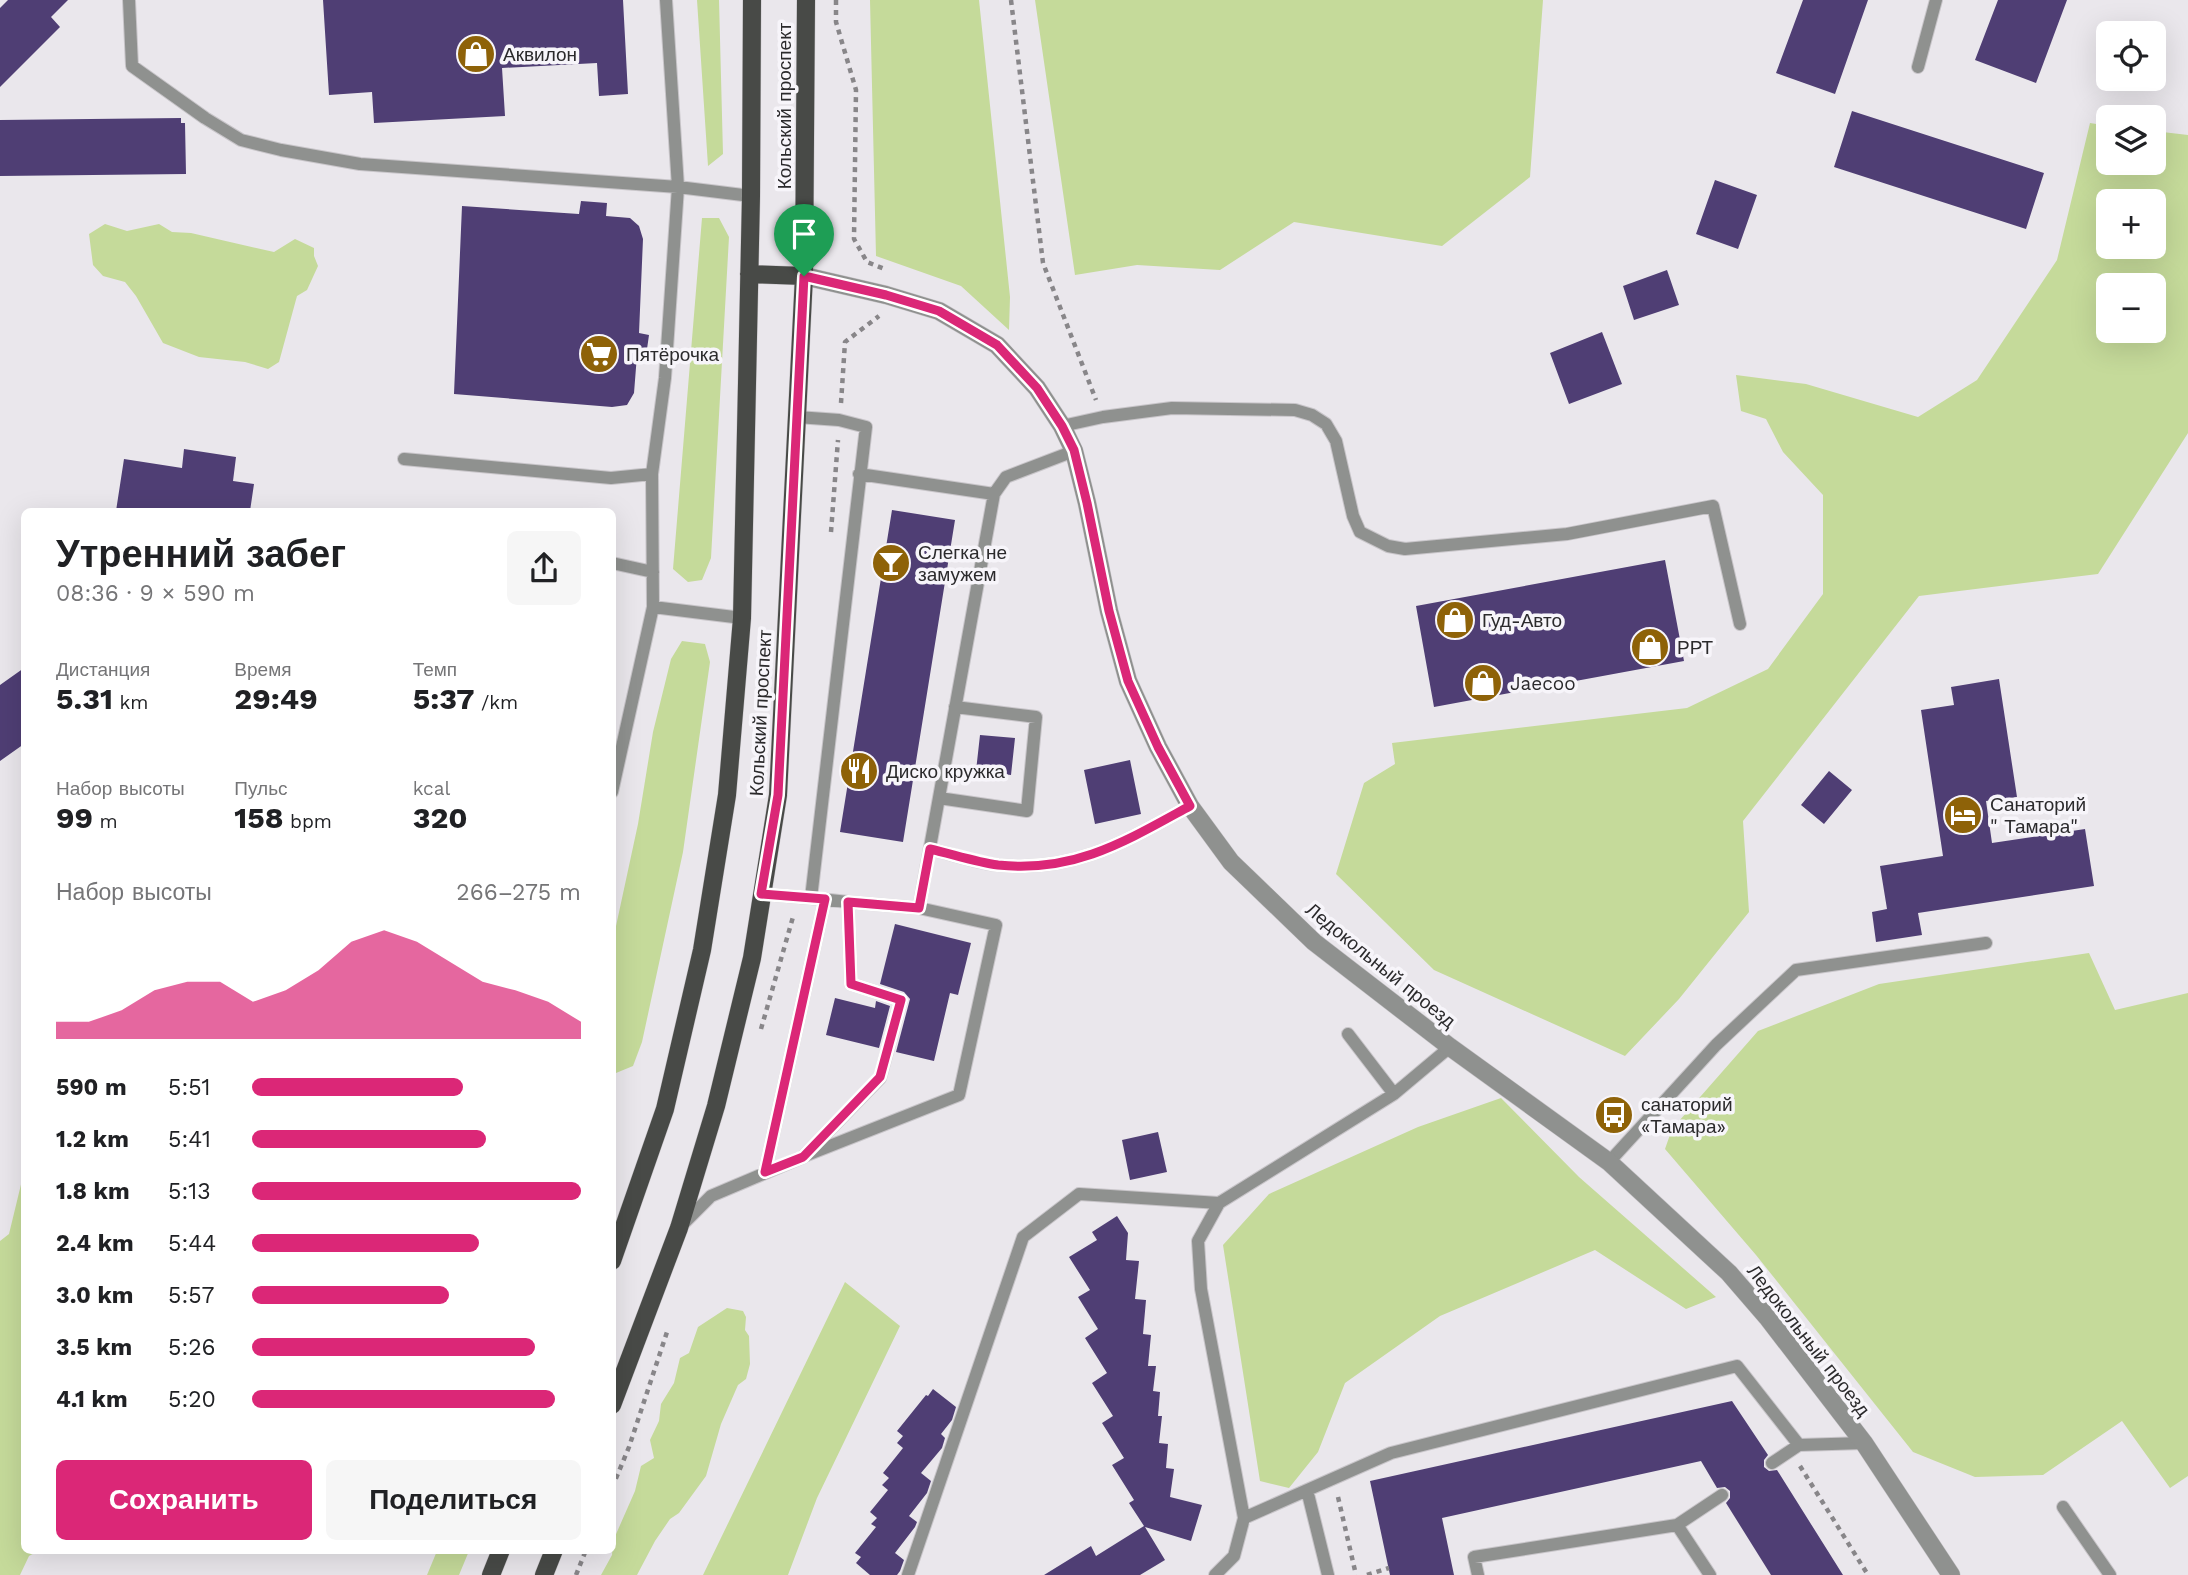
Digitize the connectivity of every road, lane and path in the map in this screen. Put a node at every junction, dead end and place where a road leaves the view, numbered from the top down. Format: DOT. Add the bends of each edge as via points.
graph roads {
  1 [pos="129,0"];
  2 [pos="666,0"];
  3 [pos="752,0"];
  4 [pos="806,0"];
  5 [pos="1011,0"];
  6 [pos="1936,0"];
  7 [pos="1918,67"];
  8 [pos="678,187"];
  9 [pos="751,196"];
  10 [pos="749,274"];
  11 [pos="804,276"];
  12 [pos="797,417"];
  13 [pos="1103,417"];
  14 [pos="1062,426"];
  15 [pos="1074,450"];
  16 [pos="404,459"];
  17 [pos="652,474"];
  18 [pos="859,474"];
  19 [pos="994,494"];
  20 [pos="616,564"];
  21 [pos="653,572"];
  22 [pos="653,607"];
  23 [pos="742,618"];
  24 [pos="1740,624"];
  25 [pos="955,707"];
  26 [pos="617,760"];
  27 [pos="939,798"];
  28 [pos="1190,806"];
  29 [pos="930,849"];
  30 [pos="761,894"];
  31 [pos="811,898"];
  32 [pos="825,899"];
  33 [pos="848,902"];
  34 [pos="919,908"];
  35 [pos="1986,943"];
  36 [pos="1348,1034"];
  37 [pos="1450,1047"];
  38 [pos="1394,1094"];
  39 [pos="803,1157"];
  40 [pos="1609,1162"];
  41 [pos="765,1172"];
  42 [pos="1219,1203"];
  43 [pos="679,1228"];
  44 [pos="616,1250"];
  45 [pos="616,1394"];
  46 [pos="1864,1443"];
  47 [pos="1795,1448"];
  48 [pos="1772,1463"];
  49 [pos="1334,1478"];
  50 [pos="1307,1490"];
  51 [pos="1722,1495"];
  52 [pos="2063,1507"];
  53 [pos="1244,1518"];
  54 [pos="1677,1525"];
  55 [pos="499,1554"];
  56 [pos="552,1554"];
  57 [pos="584,1554"];
  58 [pos="1389,1569"];
  59 [pos="491,1575"];
  60 [pos="544,1575"];
  61 [pos="576,1575"];
  62 [pos="908,1575"];
  63 [pos="1215,1575"];
  64 [pos="1328,1575"];
  65 [pos="1356,1575"];
  66 [pos="1367,1575"];
  67 [pos="1478,1575"];
  68 [pos="1710,1575"];
  69 [pos="1868,1575"];
  70 [pos="1951,1575"];
  71 [pos="2110,1575"];
  1 -- 8 [label="lane" via="132,66 241,140 360,164"];
  2 -- 8 [label="lane"];
  3 -- 9 [label="main road, Кольский проспект"];
  4 -- 11 [label="main road, Кольский проспект"];
  5 -- 13 [label="path" via="1043,263"];
  6 -- 7 [label="lane"];
  8 -- 9 [label="lane"];
  8 -- 17 [label="lane" via="665,378"];
  9 -- 10 [label="main road, Кольский проспект"];
  10 -- 11 [label="main road"];
  10 -- 23 [label="main road, Кольский проспект"];
  11 -- 12 [label="main road, Кольский проспект"];
  11 -- 14 [label="street, Ледокольный проезд" via="939,311 997,345 1037,388"];
  12 -- 18 [label="lane" via="866,427"];
  12 -- 30 [label="main road, Кольский проспект" via="778,795"];
  13 -- 14 [label="lane"];
  13 -- 24 [label="lane" via="1172,408 1295,410 1312,415 1326,424 1336,441 1360,532 1405,549 1567,534 1713,506"];
  14 -- 15 [label="street, Ледокольный проезд"];
  15 -- 19 [label="lane" via="1006,477"];
  15 -- 28 [label="street, Ледокольный проезд" via="1128,681"];
  16 -- 17 [label="lane" via="611,478"];
  17 -- 21 [label="lane"];
  18 -- 19 [label="lane"];
  18 -- 31 [label="lane"];
  19 -- 25 [label="lane"];
  20 -- 21 [label="lane"];
  21 -- 22 [label="lane"];
  22 -- 23 [label="lane"];
  22 -- 26 [label="lane"];
  23 -- 44 [label="main road, Кольский проспект" via="727,795 702,950 666,1110"];
  25 -- 27 [label="lane"];
  25 -- 27 [label="lane" via="1036,717 1027,811"];
  27 -- 29 [label="lane"];
  28 -- 29 [label="lane" via="1112,848 1071,862 997,865"];
  28 -- 37 [label="street, Ледокольный проезд" via="1231,862 1314,942"];
  29 -- 34 [label="lane"];
  30 -- 31 [label="lane"];
  30 -- 43 [label="main road, Кольский проспект" via="752,958 716,1106"];
  31 -- 32 [label="lane"];
  32 -- 33 [label="lane"];
  32 -- 41 [label="lane"];
  33 -- 34 [label="lane"];
  33 -- 39 [label="lane" via="851,984 901,1000 880,1077"];
  34 -- 39 [label="lane" via="996,925 959,1095"];
  35 -- 40 [label="lane" via="1796,970 1716,1045"];
  36 -- 38 [label="lane"];
  37 -- 38 [label="lane"];
  37 -- 40 [label="street, Ледокольный проезд"];
  38 -- 42 [label="lane"];
  39 -- 41 [label="lane"];
  40 -- 46 [label="street, Ледокольный проезд" via="1729,1273"];
  41 -- 43 [label="lane" via="710,1196"];
  42 -- 53 [label="lane" via="1198,1241 1202,1289"];
  42 -- 62 [label="lane" via="1079,1194 1024,1237"];
  43 -- 45 [label="main road, Кольский проспект"];
  46 -- 47 [label="lane"];
  46 -- 70 [label="street, Ледокольный проезд"];
  47 -- 48 [label="lane"];
  47 -- 49 [label="lane" via="1737,1366 1391,1453"];
  47 -- 69 [label="path"];
  49 -- 50 [label="lane"];
  49 -- 65 [label="path"];
  50 -- 53 [label="lane"];
  50 -- 64 [label="lane"];
  51 -- 54 [label="lane"];
  52 -- 71 [label="lane"];
  53 -- 63 [label="lane" via="1234,1556"];
  54 -- 67 [label="lane" via="1474,1557"];
  54 -- 68 [label="lane"];
  55 -- 59 [label="main road"];
  56 -- 60 [label="main road"];
  57 -- 61 [label="path"];
  58 -- 66 [label="path"];
}
